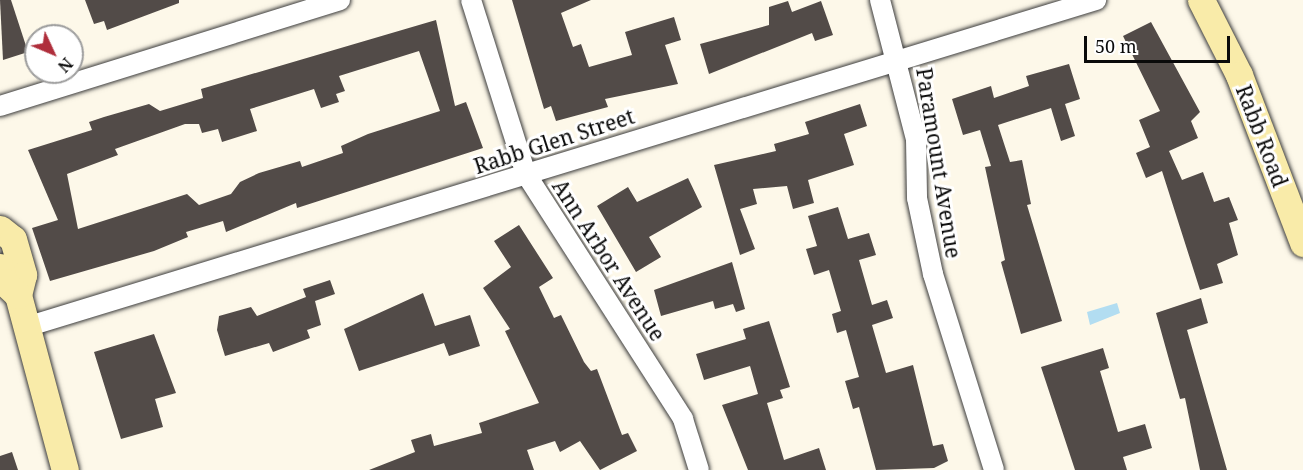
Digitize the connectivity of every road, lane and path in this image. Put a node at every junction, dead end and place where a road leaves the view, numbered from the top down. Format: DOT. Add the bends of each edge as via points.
graph roads {
  1 [pos="340,0"];
  2 [pos="471,0"];
  3 [pos="880,0"];
  4 [pos="1096,0"];
  5 [pos="1201,0"];
  6 [pos="898,59"];
  7 [pos="0,106"];
  8 [pos="526,174"];
  9 [pos="0,229"];
  10 [pos="1303,243"];
  11 [pos="0,267"];
  12 [pos="18,296"];
  13 [pos="26,327"];
  14 [pos="65,470"];
  15 [pos="699,470"];
  16 [pos="994,470"];
  1 -- 7 [label="street"];
  2 -- 8 [label="street, Ann Arbor Avenue"];
  3 -- 6 [label="street, Paramount Avenue"];
  4 -- 6 [label="street, Rabb Glen Street"];
  5 -- 10 [label="street, Rabb Road" via="1239,75"];
  6 -- 8 [label="street, Rabb Glen Street"];
  6 -- 16 [label="street, Paramount Avenue" via="916,140 917,198 933,274"];
  8 -- 13 [label="street, Rabb Glen Street"];
  8 -- 15 [label="street, Ann Arbor Avenue" via="682,419"];
  9 -- 12 [label="street" via="13,239 23,275"];
  11 -- 12 [label="street" via="4,282"];
  12 -- 13 [label="street"];
  13 -- 14 [label="street"];
}
